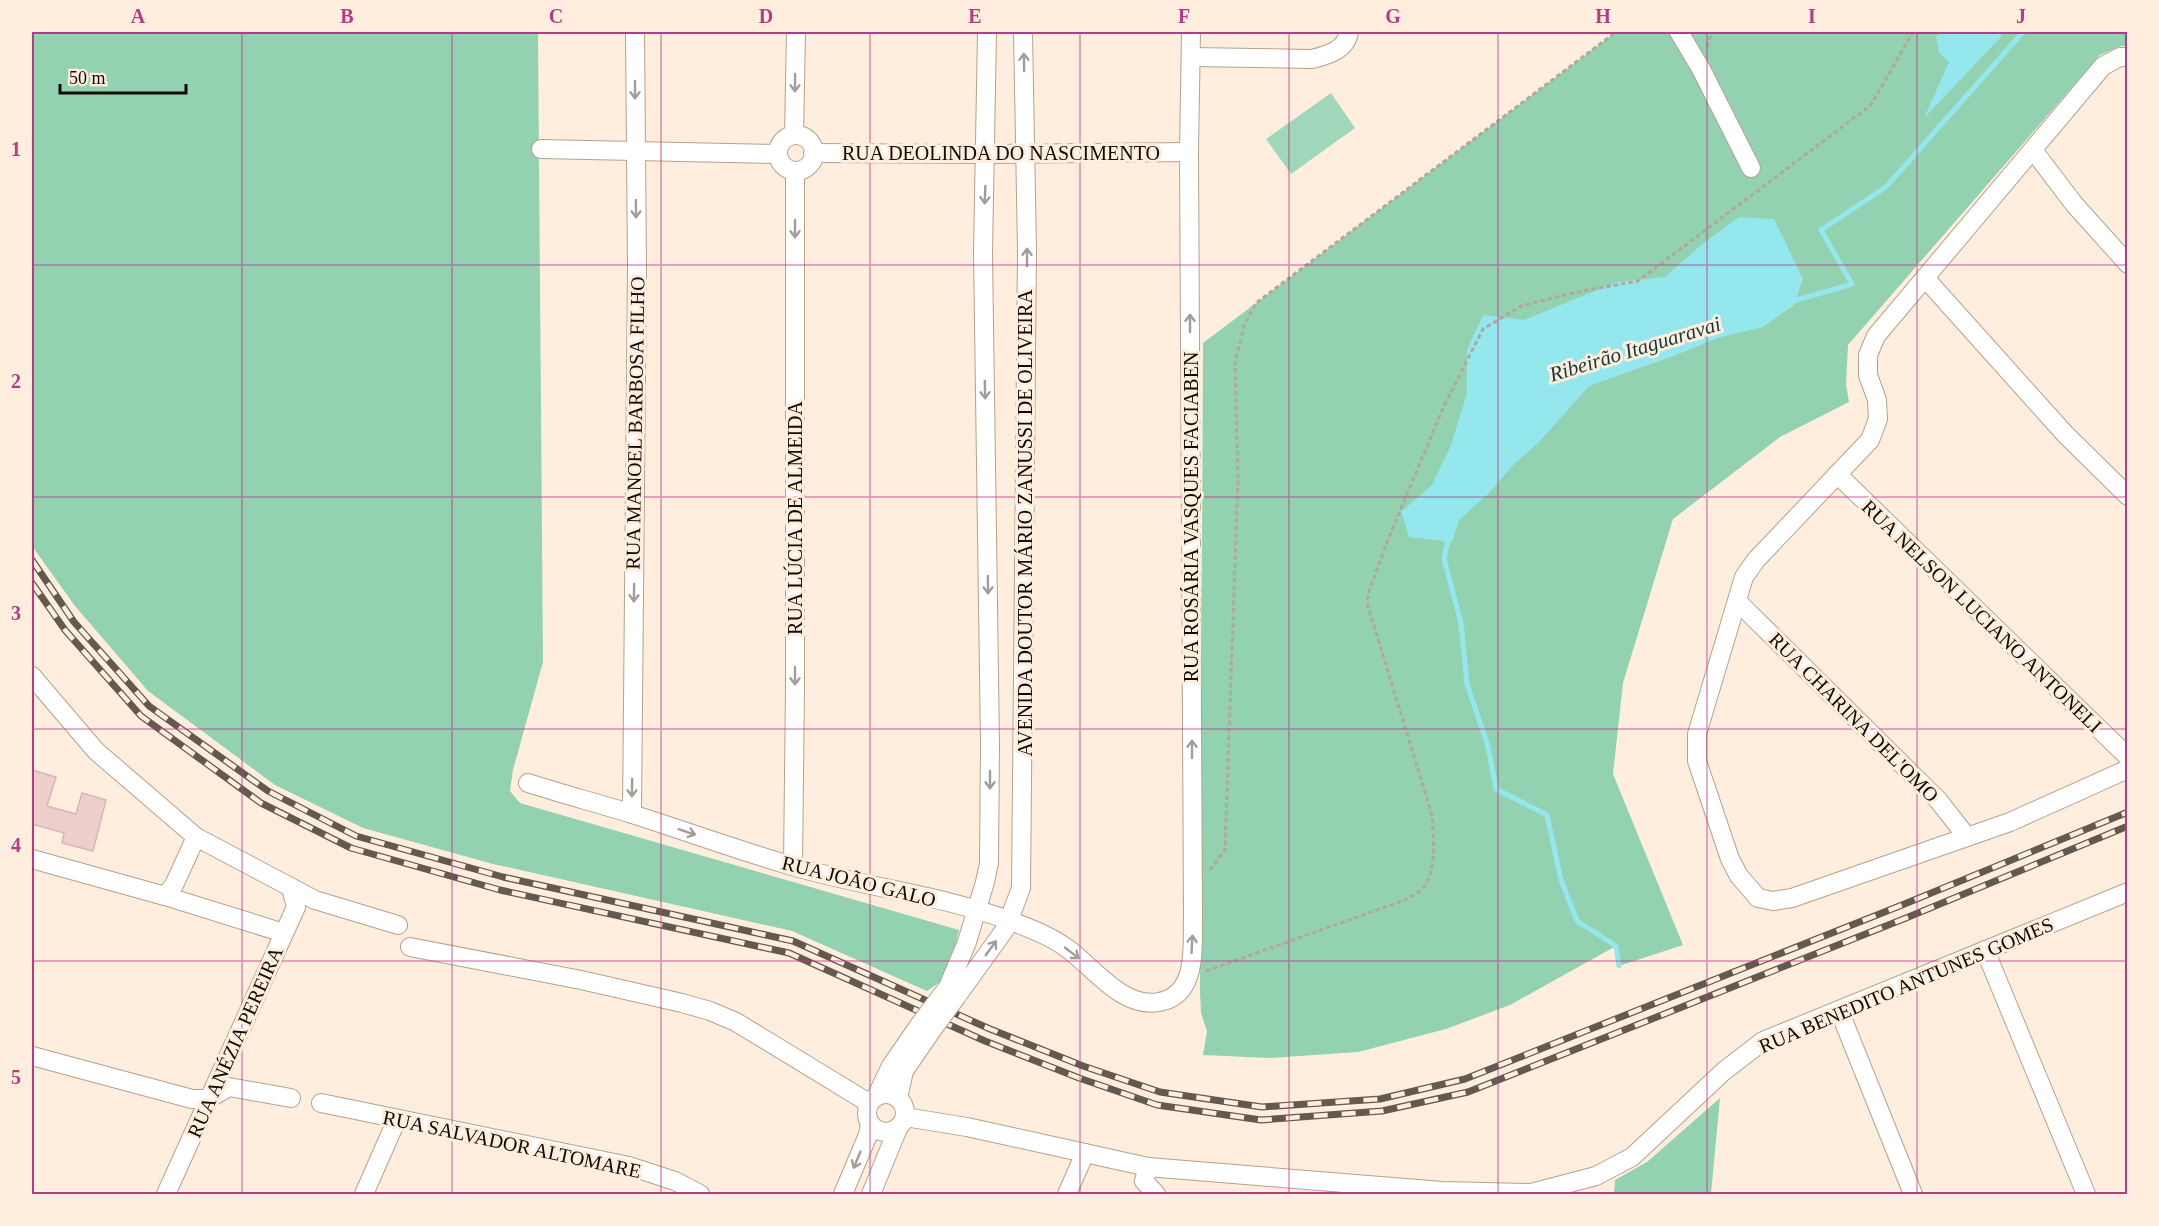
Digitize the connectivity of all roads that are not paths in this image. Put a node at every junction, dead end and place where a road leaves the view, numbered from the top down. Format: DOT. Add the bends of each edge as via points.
graph roads {
  1 [pos="635,32"];
  2 [pos="796,32"];
  3 [pos="987,32"];
  4 [pos="1023,32"];
  5 [pos="1191,32"];
  6 [pos="1349,32"];
  7 [pos="1679,32"];
  8 [pos="1191,57"];
  9 [pos="2127,57"];
  10 [pos="794,135"];
  11 [pos="541,149"];
  12 [pos="2032,150"];
  13 [pos="636,151"];
  14 [pos="1189,152"];
  15 [pos="813,153"];
  16 [pos="778,154"];
  17 [pos="986,154"];
  18 [pos="1025,154"];
  19 [pos="1751,168"];
  20 [pos="795,171"];
  21 [pos="2127,264"];
  22 [pos="1925,278"];
  23 [pos="1837,474"];
  24 [pos="2127,496"];
  25 [pos="1737,601"];
  26 [pos="32,676"];
  27 [pos="2127,757"];
  28 [pos="2127,769"];
  29 [pos="528,783"];
  30 [pos="632,814"];
  31 [pos="196,837"];
  32 [pos="1967,837"];
  33 [pos="32,859"];
  34 [pos="793,866"];
  35 [pos="291,888"];
  36 [pos="2127,892"];
  37 [pos="165,896"];
  38 [pos="976,911"];
  39 [pos="1009,920"];
  40 [pos="398,925"];
  41 [pos="284,933"];
  42 [pos="410,947"];
  43 [pos="1985,950"];
  44 [pos="952,991"];
  45 [pos="1173,996"];
  46 [pos="1839,1010"];
  47 [pos="926,1027"];
  48 [pos="32,1056"];
  49 [pos="291,1098"];
  50 [pos="898,1098"];
  51 [pos="208,1099"];
  52 [pos="873,1099"];
  53 [pos="321,1103"];
  54 [pos="398,1119"];
  55 [pos="902,1121"];
  56 [pos="870,1124"];
  57 [pos="1084,1153"];
  58 [pos="1148,1167"];
  59 [pos="166,1194"];
  60 [pos="364,1194"];
  61 [pos="700,1194"];
  62 [pos="843,1194"];
  63 [pos="871,1194"];
  64 [pos="1067,1194"];
  65 [pos="1156,1194"];
  66 [pos="1913,1194"];
  67 [pos="2086,1194"];
  1 -- 13 [label="street, RUA MANOEL BARBOSA FILHO, one-way"];
  2 -- 10 [label="street, one-way"];
  3 -- 17 [label="street, AVENIDA DOUTOR MÁRIO ZANUSSI DE OLIVEIRA"];
  18 -- 4 [label="street, AVENIDA DOUTOR MÁRIO ZANUSSI DE OLIVEIRA, one-way"];
  5 -- 8 [label="street, RUA ROSÁRIA VASQUES FACIABEN"];
  6 -- 8 [label="street" via="1342,46 1312,59"];
  7 -- 19 [label="street"];
  8 -- 14 [label="street, RUA ROSÁRIA VASQUES FACIABEN"];
  9 -- 12 [label="street" via="2103,66"];
  10 -- 15 [label="street" via="808,140"];
  10 -- 16 [label="street" via="785,138"];
  11 -- 13 [label="street"];
  12 -- 21 [label="street" via="2073,204"];
  12 -- 22 [label="street"];
  13 -- 16 [label="street"];
  13 -- 30 [label="street, RUA MANOEL BARBOSA FILHO, one-way"];
  14 -- 18 [label="street, RUA DEOLINDA DO NASCIMENTO"];
  45 -- 14 [label="street, RUA ROSÁRIA VASQUES FACIABEN, one-way" via="1183,989 1190,976 1193,893"];
  15 -- 17 [label="street, RUA DEOLINDA DO NASCIMENTO"];
  15 -- 20 [label="street" via="808,166"];
  16 -- 20 [label="street" via="782,165"];
  17 -- 18 [label="street, RUA DEOLINDA DO NASCIMENTO"];
  17 -- 38 [label="street, AVENIDA DOUTOR MÁRIO ZANUSSI DE OLIVEIRA, one-way" via="983,253 989,863"];
  39 -- 18 [label="street, AVENIDA DOUTOR MÁRIO ZANUSSI DE OLIVEIRA, one-way" via="1021,888"];
  20 -- 34 [label="street, RUA LÚCIA DE ALMEIDA, one-way"];
  22 -- 23 [label="street" via="1876,336 1868,355 1868,375 1877,400 1878,419 1870,440"];
  22 -- 24 [label="street" via="2065,434"];
  23 -- 25 [label="street" via="1756,560 1744,577"];
  23 -- 27 [label="street, RUA NELSON LUCIANO ANTONELI"];
  25 -- 32 [label="street, RUA CHARINA DEL'OMO" via="1938,800"];
  25 -- 32 [label="street" via="1697,734 1697,760 1731,859 1739,876 1758,898 1792,898"];
  26 -- 31 [label="street" via="96,751"];
  28 -- 32 [label="street" via="2010,822"];
  29 -- 30 [label="street, RUA JOÃO GALO"];
  30 -- 34 [label="street, RUA JOÃO GALO, one-way"];
  31 -- 35 [label="street"];
  31 -- 37 [label="street"];
  33 -- 37 [label="street"];
  34 -- 38 [label="street, RUA JOÃO GALO"];
  35 -- 40 [label="street" via="315,900"];
  35 -- 41 [label="street, RUA ANÉZIA PEREIRA" via="296,908"];
  36 -- 43 [label="street, RUA BENEDITO ANTUNES GOMES"];
  37 -- 41 [label="street"];
  38 -- 39 [label="street, RUA JOÃO GALO"];
  38 -- 44 [label="street, AVENIDA DOUTOR MÁRIO ZANUSSI DE OLIVEIRA"];
  44 -- 39 [label="street, AVENIDA DOUTOR MÁRIO ZANUSSI DE OLIVEIRA, one-way"];
  39 -- 45 [label="street, RUA JOÃO GALO, one-way" via="1067,948 1129,997 1146,1004"];
  41 -- 51 [label="street, RUA ANÉZIA PEREIRA"];
  42 -- 52 [label="street" via="581,980 710,1011"];
  43 -- 46 [label="street, RUA BENEDITO ANTUNES GOMES"];
  43 -- 67 [label="street"];
  44 -- 47 [label="street, bridge"];
  46 -- 58 [label="street, RUA BENEDITO ANTUNES GOMES" via="1763,1041 1724,1071 1632,1157 1596,1176 1531,1192 1442,1191"];
  46 -- 66 [label="street"];
  47 -- 50 [label="street" via="904,1071"];
  47 -- 52 [label="street" via="891,1066"];
  48 -- 51 [label="street" via="192,1099"];
  49 -- 51 [label="street" via="229,1087"];
  50 -- 52 [label="street" via="888,1094"];
  50 -- 55 [label="street" via="904,1107"];
  51 -- 59 [label="street, RUA ANÉZIA PEREIRA"];
  52 -- 56 [label="street" via="866,1113"];
  53 -- 54 [label="street, RUA SALVADOR ALTOMARE"];
  54 -- 60 [label="street"];
  54 -- 61 [label="street, RUA SALVADOR ALTOMARE" via="629,1166"];
  55 -- 56 [label="street" via="890,1132 878,1131"];
  55 -- 57 [label="street, RUA BENEDITO ANTUNES GOMES" via="967,1127"];
  55 -- 63 [label="street"];
  56 -- 62 [label="street, one-way"];
  57 -- 58 [label="street, RUA BENEDITO ANTUNES GOMES"];
  57 -- 64 [label="street"];
  58 -- 65 [label="street" via="1144,1181"];
}
